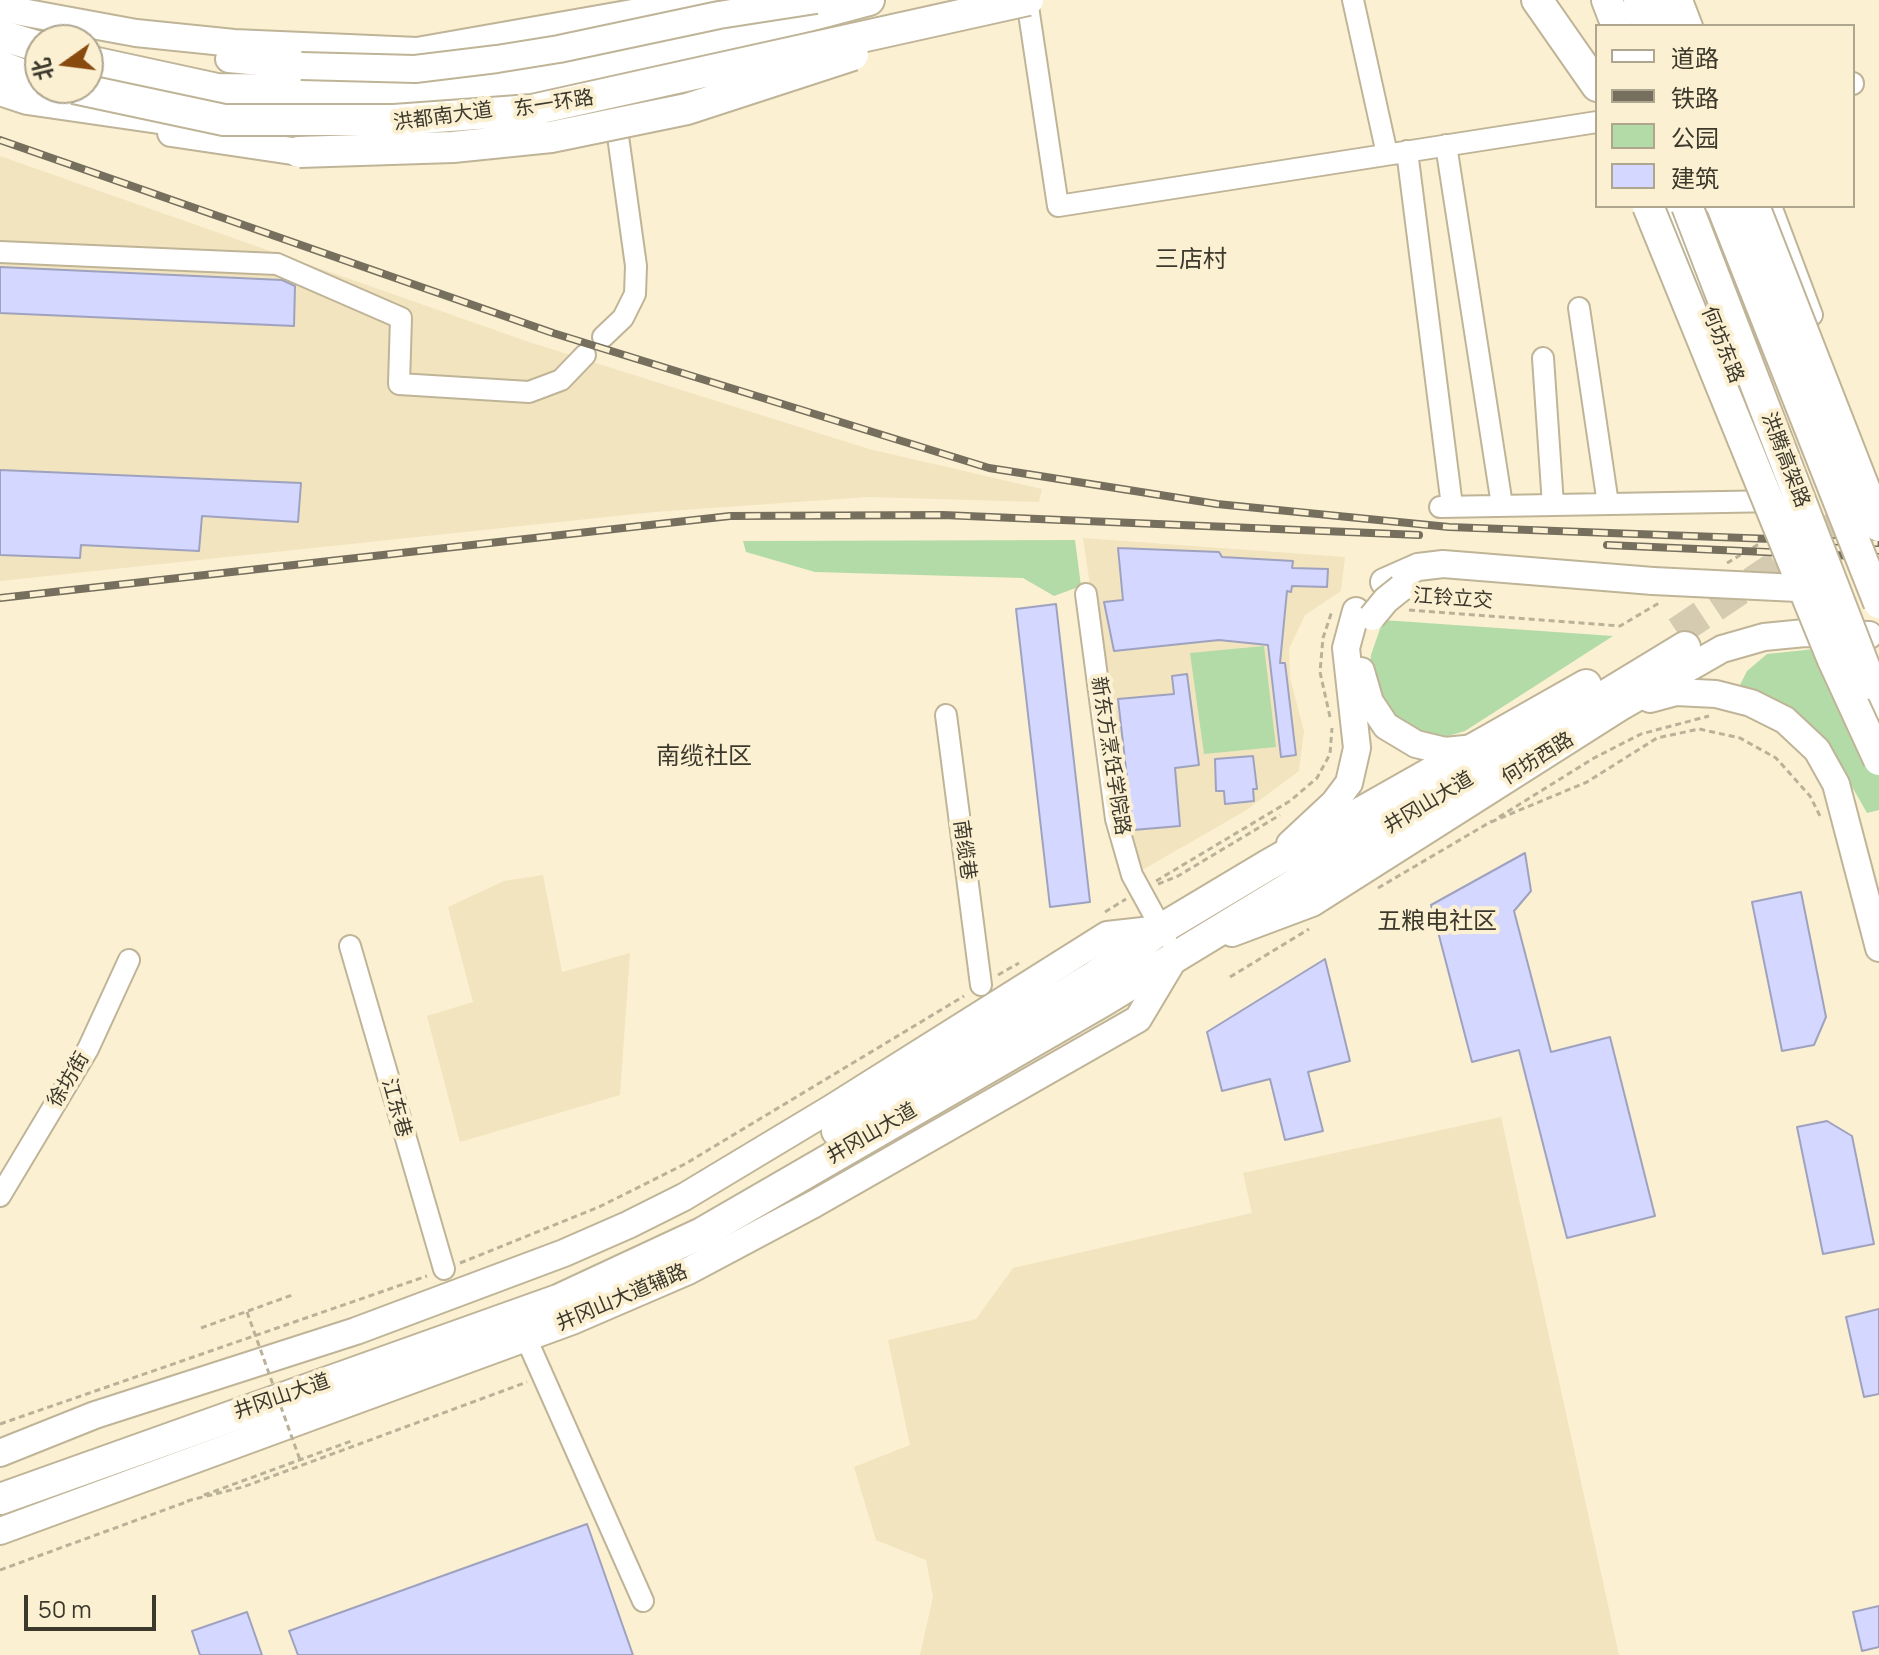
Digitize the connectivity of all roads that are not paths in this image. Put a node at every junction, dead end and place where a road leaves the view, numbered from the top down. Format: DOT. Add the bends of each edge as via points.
graph roads {
  1 [pos="707,0"];
  2 [pos="816,0"];
  3 [pos="869,0"];
  4 [pos="973,0"];
  5 [pos="1353,0"];
  6 [pos="1537,0"];
  7 [pos="1593,0"];
  8 [pos="1607,0"];
  9 [pos="1621,0"];
  10 [pos="1639,0"];
  11 [pos="1660,0"];
  12 [pos="1673,0"];
  13 [pos="1682,0"];
  14 [pos="1695,0"];
  15 [pos="1022,1"];
  16 [pos="9,14"];
  17 [pos="756,14"];
  18 [pos="1601,24"];
  19 [pos="1616,24"];
  20 [pos="1629,24"];
  21 [pos="1648,24"];
  22 [pos="1674,24"];
  23 [pos="1682,24"];
  24 [pos="1691,24"];
  25 [pos="1703,24"];
  26 [pos="24,30"];
  27 [pos="104,64"];
  28 [pos="0,66"];
  29 [pos="1595,83"];
  30 [pos="24,84"];
  31 [pos="24,91"];
  32 [pos="0,92"];
  33 [pos="104,94"];
  34 [pos="603,97"];
  35 [pos="78,104"];
  36 [pos="91,104"];
  37 [pos="1595,122"];
  38 [pos="1446,145"];
  39 [pos="299,152"];
  40 [pos="1397,153"];
  41 [pos="1649,208"];
  42 [pos="1668,208"];
  43 [pos="1688,208"];
  44 [pos="1698,208"];
  45 [pos="1723,208"];
  46 [pos="1755,208"];
  47 [pos="1763,208"];
  48 [pos="1772,208"];
  49 [pos="0,252"];
  50 [pos="1579,308"];
  51 [pos="603,337"];
  52 [pos="585,355"];
  53 [pos="1543,358"];
  54 [pos="1840,431"];
  55 [pos="1805,499"];
  56 [pos="1784,501"];
  57 [pos="1608,504"];
  58 [pos="1502,505"];
  59 [pos="1553,505"];
  60 [pos="1879,526"];
  61 [pos="1879,593"];
  62 [pos="1086,594"];
  63 [pos="1810,597"];
  64 [pos="1879,604"];
  65 [pos="1356,612"];
  66 [pos="1874,643"];
  67 [pos="1619,708"];
  68 [pos="946,715"];
  69 [pos="1879,715"];
  70 [pos="1475,748"];
  71 [pos="1879,760"];
  72 [pos="1268,865"];
  73 [pos="1169,941"];
  74 [pos="350,946"];
  75 [pos="1879,948"];
  76 [pos="129,960"];
  77 [pos="981,985"];
  78 [pos="0,1196"];
  79 [pos="444,1269"];
  80 [pos="526,1338"];
  81 [pos="0,1453"];
  82 [pos="0,1483"];
  83 [pos="0,1499"];
  84 [pos="0,1531"];
  85 [pos="643,1601"];
  1 -- 16 [label="main road" via="417,51 234,43"];
  2 -- 16 [label="main road, bridge" via="559,49 415,69 301,66 137,50"];
  3 -- 17 [label="highway, 东一环路"];
  4 -- 36 [label="main road, 洪都南大道" via="412,126 183,125"];
  5 -- 40 [label="street"];
  6 -- 29 [label="highway"];
  7 -- 18 [label="street"];
  8 -- 19 [label="highway"];
  9 -- 20 [label="street"];
  10 -- 21 [label="highway"];
  11 -- 22 [label="highway"];
  12 -- 23 [label="highway"];
  13 -- 24 [label="street"];
  14 -- 25 [label="street"];
  15 -- 34 [label="highway, 东一环路, bridge"];
  15 -- 39 [label="highway, bridge" via="672,112 551,137 453,147"];
  15 -- 40 [label="street" via="1058,206"];
  16 -- 26 [label="highway"];
  17 -- 27 [label="highway, 东一环路" via="523,81 387,91 217,89"];
  28 -- 30 [label="highway"];
  31 -- 32 [label="main road, 洪都南大道"];
  33 -- 34 [label="highway, 东一环路, bridge" via="224,120 394,120 532,110"];
  34 -- 51 [label="street" via="617,129 636,266 635,294 623,318"];
  35 -- 39 [label="main road" via="198,139"];
  37 -- 38 [label="street"];
  38 -- 40 [label="street"];
  38 -- 58 [label="street"];
  40 -- 58 [label="street" via="1446,506"];
  41 -- 71 [label="highway, bridge"];
  42 -- 56 [label="street, 何坊东路"];
  43 -- 69 [label="highway, 洪腾高架路, bridge"];
  44 -- 55 [label="street, 何坊东路"];
  45 -- 64 [label="highway, 洪腾高架路, bridge"];
  46 -- 60 [label="highway, bridge"];
  47 -- 54 [label="street" via="1822,365"];
  48 -- 54 [label="street" via="1848,409"];
  49 -- 52 [label="street" via="277,264 401,318 399,384 529,392 561,380"];
  50 -- 57 [label="street"];
  53 -- 59 [label="street"];
  54 -- 55 [label="street" via="1845,480"];
  55 -- 56 [label="street" via="1787,508"];
  56 -- 57 [label="street"];
  57 -- 59 [label="street"];
  58 -- 59 [label="street"];
  61 -- 63 [label="street"];
  62 -- 73 [label="street, 新东方烹饪学院路" via="1116,819 1132,875"];
  63 -- 64 [label="main road"];
  63 -- 65 [label="main road, 何坊西路, bridge" via="1437,580"];
  63 -- 66 [label="main road, 何坊西路"];
  65 -- 70 [label="main road" via="1362,677 1386,726 1416,744 1445,751"];
  65 -- 72 [label="main road" via="1346,648 1357,748 1349,783"];
  66 -- 67 [label="main road, 何坊西路" via="1805,633 1764,637 1722,649"];
  67 -- 73 [label="main road, 何坊西路" via="1312,903"];
  67 -- 75 [label="main road" via="1676,692 1716,694 1785,720 1817,750 1836,784"];
  68 -- 77 [label="street, 南缆巷"];
  70 -- 72 [label="highway, 井冈山大道"];
  70 -- 73 [label="highway, 井冈山大道" via="1681,640"];
  72 -- 73 [label="highway, 井冈山大道"];
  73 -- 80 [label="main road, 井冈山大道辅路" via="1138,1019 688,1271"];
  73 -- 81 [label="main road" via="1107,935 832,1108 628,1225 356,1331 95,1415"];
  73 -- 82 [label="highway, 井冈山大道" via="1095,976 703,1210 551,1282"];
  73 -- 83 [label="highway, 井冈山大道" via="1103,1001 702,1233 587,1286"];
  74 -- 79 [label="street, 江东巷"];
  76 -- 78 [label="street, 徐坊街" via="88,1049"];
  80 -- 84 [label="main road, 井冈山大道辅路"];
  80 -- 85 [label="street"];
}
